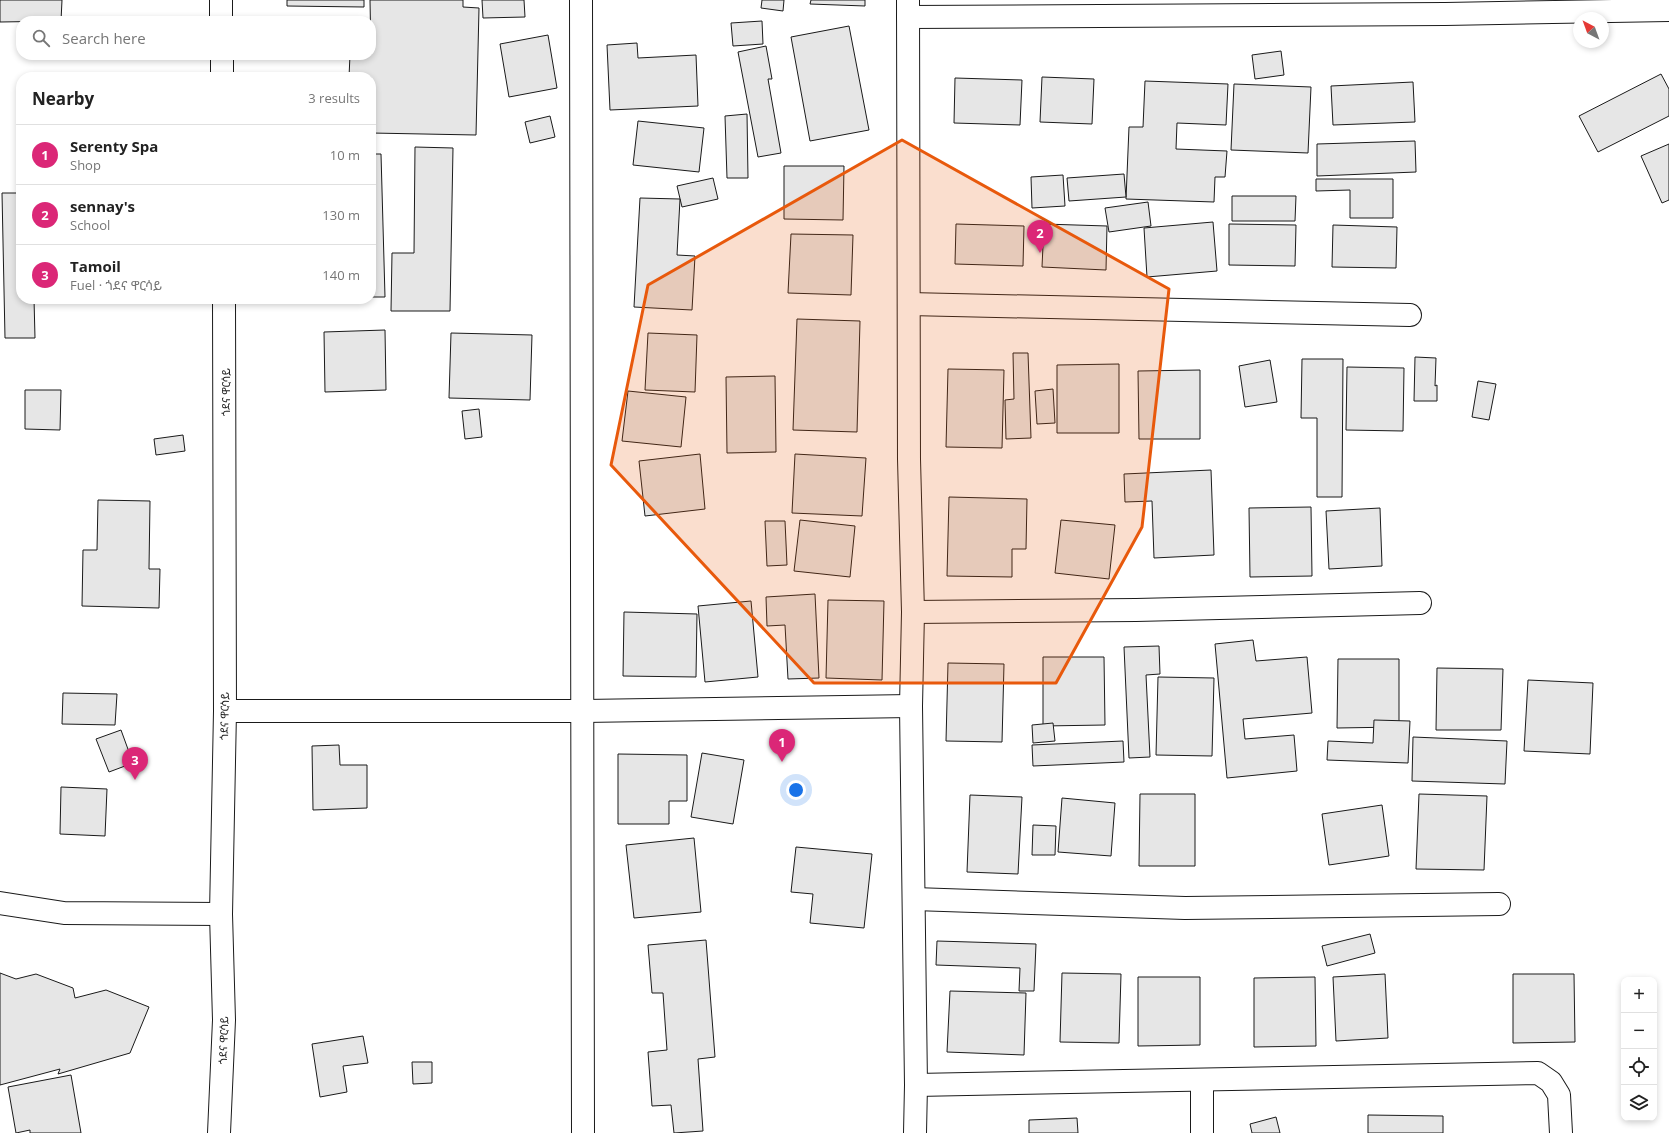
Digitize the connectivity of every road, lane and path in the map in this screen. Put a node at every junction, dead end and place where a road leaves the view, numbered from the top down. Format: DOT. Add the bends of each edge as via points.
graph roads {
  1 [pos="221,0"];
  2 [pos="580,0"];
  3 [pos="908,9"];
  4 [pos="1669,10"];
  5 [pos="221,16"];
  6 [pos="222,60"];
  7 [pos="222,72"];
  8 [pos="224,304"];
  9 [pos="909,304"];
  10 [pos="1410,315"];
  11 [pos="1420,604"];
  12 [pos="913,612"];
  13 [pos="911,706"];
  14 [pos="225,711"];
  15 [pos="584,711"];
  16 [pos="914,899"];
  17 [pos="0,903"];
  18 [pos="1499,904"];
  19 [pos="221,914"];
  20 [pos="1202,1080"];
  21 [pos="916,1085"];
  22 [pos="219,1133"];
  23 [pos="584,1133"];
  24 [pos="916,1133"];
  25 [pos="1202,1133"];
  26 [pos="1561,1133"];
  1 -- 5 [label="street"];
  2 -- 15 [label="street"];
  3 -- 4 [label="street" via="1445,14"];
  3 -- 9 [label="street"];
  6 -- 7 [label="street"];
  8 -- 14 [label="street, ጎደና ዋርሳይ"];
  9 -- 10 [label="street"];
  9 -- 12 [label="street" via="908,459"];
  11 -- 12 [label="street"];
  12 -- 13 [label="street"];
  13 -- 15 [label="street"];
  13 -- 16 [label="street"];
  14 -- 15 [label="street"];
  14 -- 19 [label="street, ጎደና ዋርሳይ"];
  15 -- 23 [label="street"];
  16 -- 18 [label="street" via="1185,908"];
  16 -- 21 [label="street"];
  17 -- 19 [label="street" via="64,913"];
  19 -- 22 [label="street, ጎደና ዋርሳይ" via="224,1020"];
  20 -- 21 [label="street"];
  20 -- 25 [label="street"];
  20 -- 26 [label="street" via="1538,1073 1551,1082 1559,1095"];
  21 -- 24 [label="street"];
}
